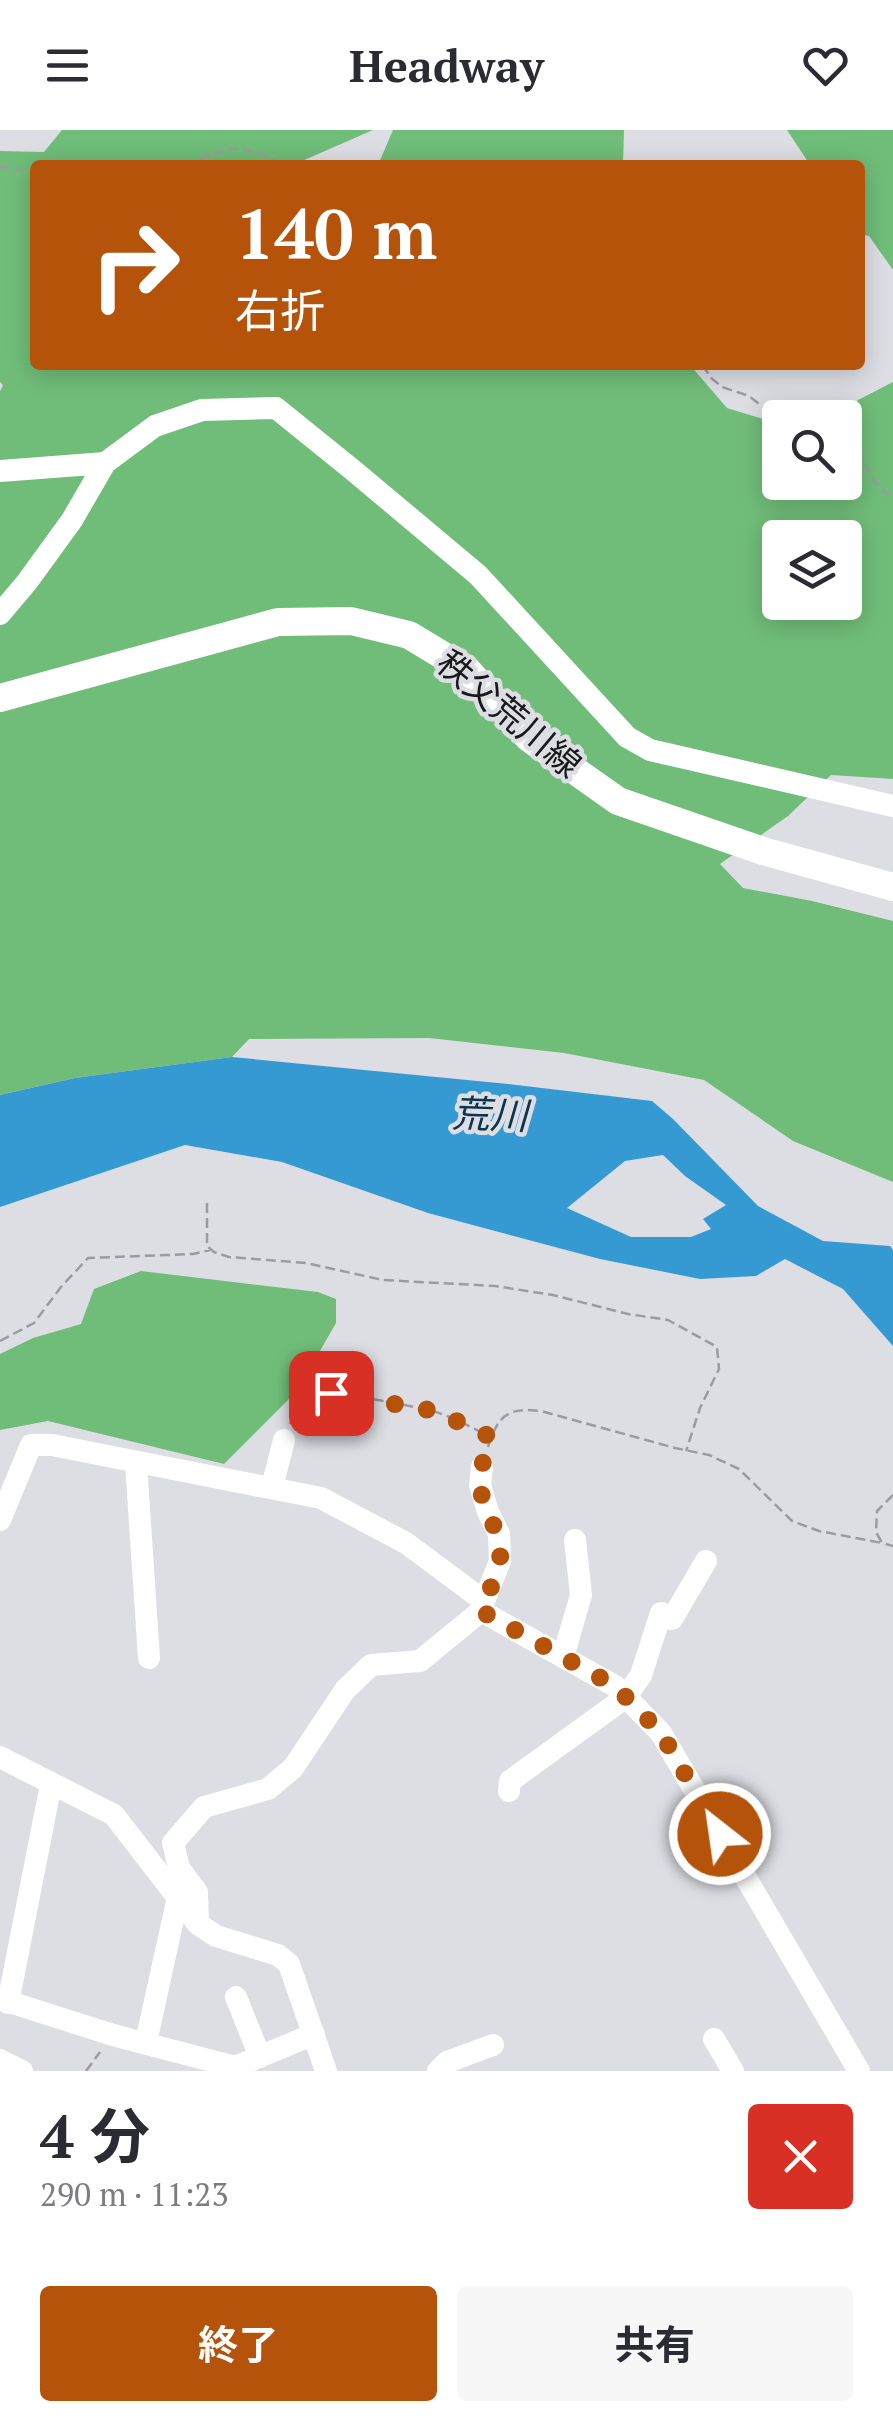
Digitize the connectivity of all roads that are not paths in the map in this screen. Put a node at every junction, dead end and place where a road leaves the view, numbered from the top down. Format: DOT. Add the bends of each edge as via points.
graph roads {
  1 [pos="105,462"];
  2 [pos="0,471"];
  3 [pos="0,614"];
  4 [pos="0,698"];
  5 [pos="893,806"];
  6 [pos="893,887"];
  7 [pos="284,1440"];
  8 [pos="136,1463"];
  9 [pos="482,1468"];
  10 [pos="272,1487"];
  11 [pos="0,1520"];
  12 [pos="575,1540"];
  13 [pos="706,1562"];
  14 [pos="482,1606"];
  15 [pos="564,1657"];
  16 [pos="148,1658"];
  17 [pos="626,1698"];
  18 [pos="0,1757"];
  19 [pos="52,1784"];
  20 [pos="509,1791"];
  21 [pos="178,1897"];
  22 [pos="198,1924"];
  23 [pos="236,1997"];
  24 [pos="4,2001"];
  25 [pos="314,2034"];
  26 [pos="714,2039"];
  27 [pos="146,2042"];
  28 [pos="493,2045"];
  29 [pos="260,2057"];
  30 [pos="0,2060"];
  31 [pos="236,2069"];
  32 [pos="22,2071"];
  33 [pos="326,2071"];
  34 [pos="438,2071"];
  35 [pos="733,2071"];
  36 [pos="859,2071"];
  1 -- 2 [label="street"];
  1 -- 3 [label="street" via="72,520"];
  1 -- 5 [label="street" via="155,426 202,410 276,408 478,576 627,737 650,750"];
  4 -- 6 [label="main road, 秩父荒川線" via="278,622 351,621 409,635 467,670 529,738 618,802"];
  7 -- 10 [label="street"];
  8 -- 10 [label="street"];
  8 -- 11 [label="street" via="31,1445"];
  8 -- 16 [label="street"];
  9 -- 14 [label="street" via="480,1485 499,1534 500,1562"];
  10 -- 14 [label="street" via="321,1498 406,1543"];
  12 -- 15 [label="street" via="581,1594"];
  13 -- 17 [label="street" via="672,1619 661,1612 641,1675"];
  14 -- 15 [label="street"];
  14 -- 22 [label="street" via="420,1661 371,1665 344,1690 292,1768 268,1789 204,1807 172,1843 178,1868 197,1892"];
  15 -- 17 [label="street"];
  17 -- 20 [label="street" via="510,1781"];
  17 -- 36 [label="street" via="661,1733"];
  18 -- 19 [label="street"];
  19 -- 21 [label="street" via="114,1815"];
  19 -- 24 [label="street"];
  21 -- 22 [label="street"];
  21 -- 27 [label="street"];
  22 -- 25 [label="street" via="289,1964"];
  23 -- 29 [label="street"];
  24 -- 27 [label="street"];
  25 -- 29 [label="street"];
  25 -- 33 [label="street"];
  26 -- 35 [label="street"];
  27 -- 31 [label="street"];
  28 -- 34 [label="street"];
  29 -- 31 [label="street"];
  30 -- 32 [label="street"];
}
